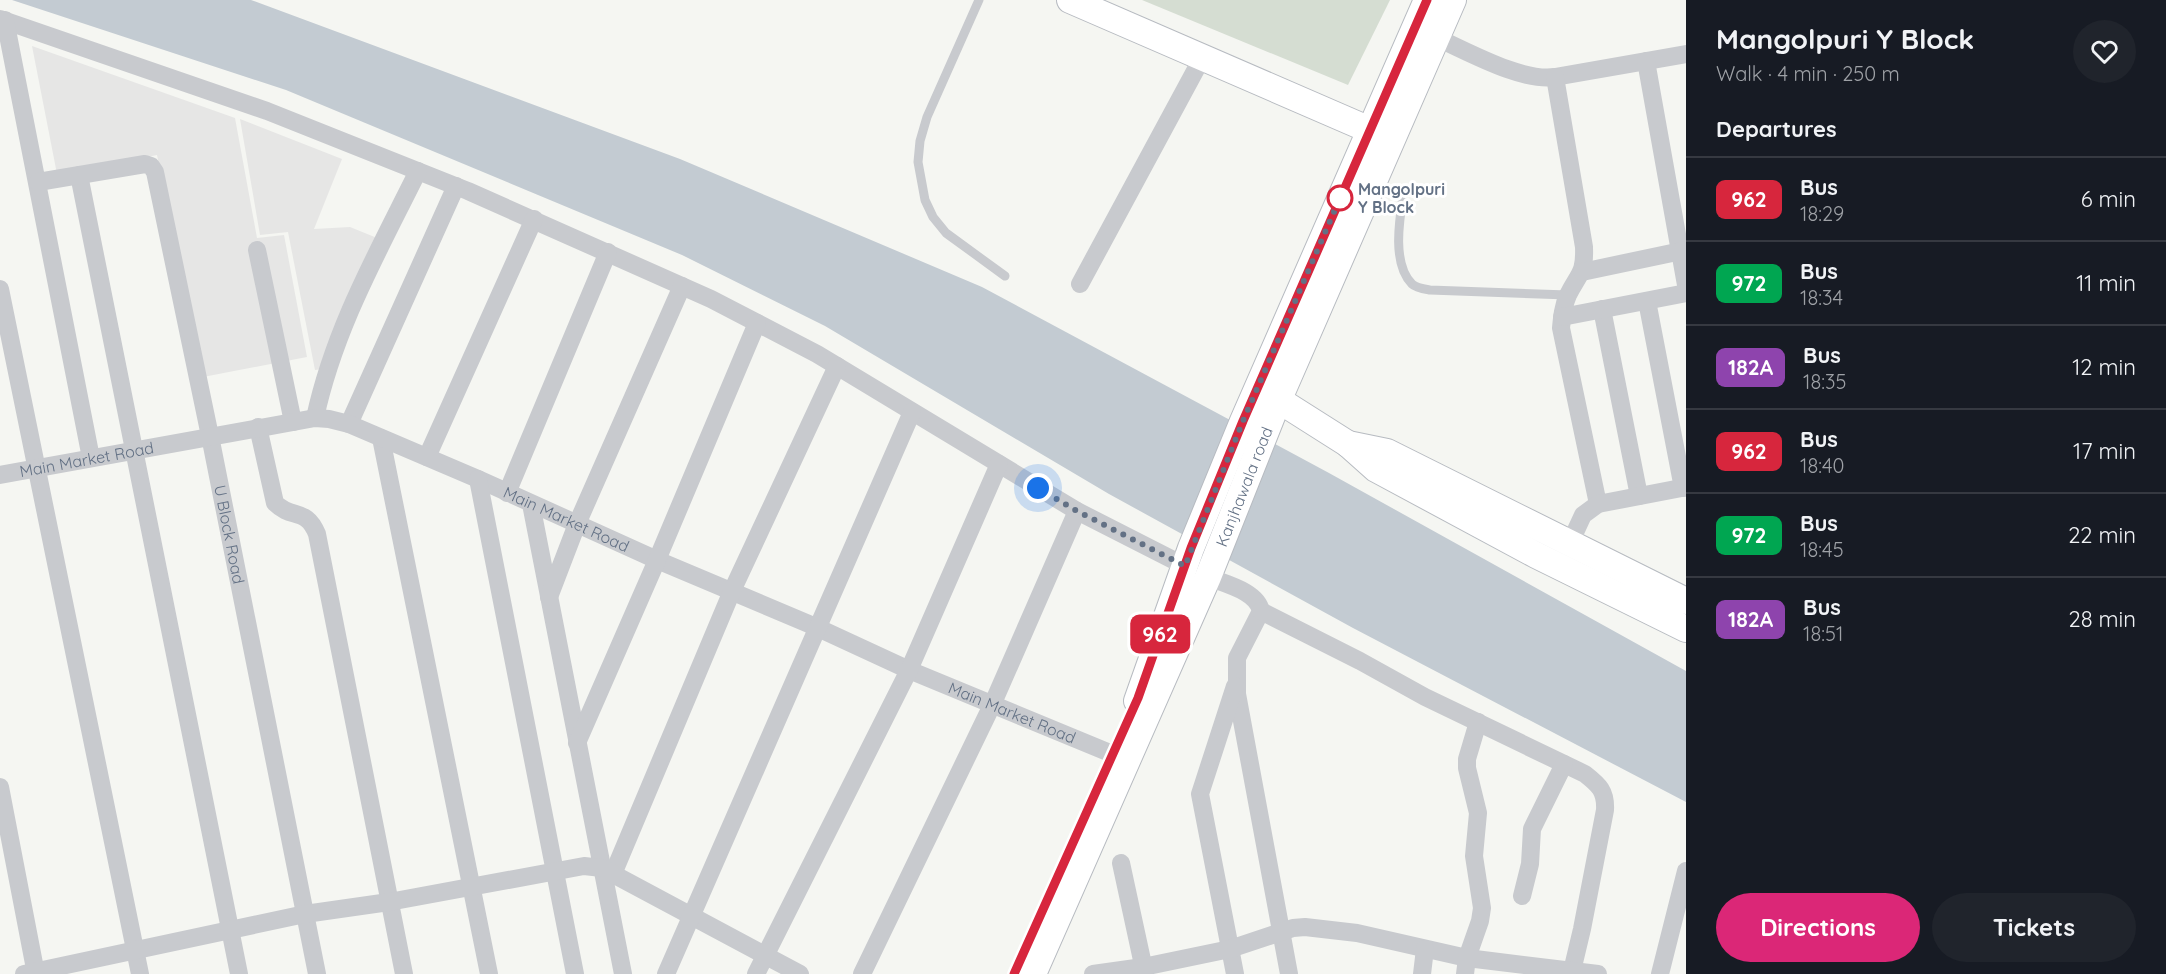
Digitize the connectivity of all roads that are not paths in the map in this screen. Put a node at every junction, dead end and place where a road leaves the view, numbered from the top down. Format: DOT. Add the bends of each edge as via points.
graph roads {
  1 [pos="979,0"];
  2 [pos="1070,0"];
  3 [pos="1427,0"];
  4 [pos="1453,0"];
  5 [pos="2,19"];
  6 [pos="1435,37"];
  7 [pos="1686,54"];
  8 [pos="1202,58"];
  9 [pos="1646,61"];
  10 [pos="1555,77"];
  11 [pos="1380,135"];
  12 [pos="418,171"];
  13 [pos="79,175"];
  14 [pos="38,183"];
  15 [pos="456,186"];
  16 [pos="1404,190"];
  17 [pos="534,219"];
  18 [pos="257,250"];
  19 [pos="1683,251"];
  20 [pos="608,252"];
  21 [pos="1582,272"];
  22 [pos="1005,276"];
  23 [pos="1080,284"];
  24 [pos="1686,285"];
  25 [pos="682,286"];
  26 [pos="0,289"];
  27 [pos="1686,293"];
  28 [pos="1568,295"];
  29 [pos="1647,301"];
  30 [pos="1602,309"];
  31 [pos="1562,317"];
  32 [pos="757,323"];
  33 [pos="837,366"];
  34 [pos="1268,394"];
  35 [pos="912,412"];
  36 [pos="315,418"];
  37 [pos="293,422"];
  38 [pos="349,424"];
  39 [pos="258,427"];
  40 [pos="210,436"];
  41 [pos="381,438"];
  42 [pos="135,450"];
  43 [pos="427,457"];
  44 [pos="91,458"];
  45 [pos="999,464"];
  46 [pos="36,468"];
  47 [pos="0,475"];
  48 [pos="478,479"];
  49 [pos="1684,487"];
  50 [pos="507,493"];
  51 [pos="1639,496"];
  52 [pos="531,504"];
  53 [pos="1598,504"];
  54 [pos="1077,511"];
  55 [pos="578,524"];
  56 [pos="1565,555"];
  57 [pos="1188,557"];
  58 [pos="657,560"];
  59 [pos="1210,571"];
  60 [pos="732,591"];
  61 [pos="549,597"];
  62 [pos="1686,602"];
  63 [pos="1261,611"];
  64 [pos="816,627"];
  65 [pos="1686,629"];
  66 [pos="909,670"];
  67 [pos="1237,678"];
  68 [pos="993,703"];
  69 [pos="1478,722"];
  70 [pos="578,743"];
  71 [pos="1120,756"];
  72 [pos="1564,764"];
  73 [pos="0,787"];
  74 [pos="1121,863"];
  75 [pos="608,871"];
  76 [pos="1686,871"];
  77 [pos="556,872"];
  78 [pos="472,888"];
  79 [pos="1522,896"];
  80 [pos="389,902"];
  81 [pos="305,914"];
  82 [pos="691,916"];
  83 [pos="231,930"];
  84 [pos="1281,932"];
  85 [pos="1230,948"];
  86 [pos="1425,949"];
  87 [pos="135,951"];
  88 [pos="765,956"];
  89 [pos="1182,966"];
  90 [pos="1466,966"];
  91 [pos="1507,969"];
  92 [pos="1144,970"];
  93 [pos="1550,971"];
  94 [pos="32,973"];
  95 [pos="1587,973"];
  96 [pos="140,974"];
  97 [pos="239,974"];
  98 [pos="317,974"];
  99 [pos="404,974"];
  100 [pos="489,974"];
  101 [pos="575,974"];
  102 [pos="623,974"];
  103 [pos="666,974"];
  104 [pos="756,974"];
  105 [pos="800,974"];
  106 [pos="862,974"];
  107 [pos="1014,974"];
  108 [pos="1033,974"];
  109 [pos="1095,974"];
  110 [pos="1236,974"];
  111 [pos="1289,974"];
  112 [pos="1422,974"];
  113 [pos="1660,974"];
  1 -- 22 [label="lane" via="927,117 918,162 925,200 933,217 946,233"];
  2 -- 8 [label="main road"];
  3 -- 11 [label="main road, Kanjhawala road"];
  4 -- 6 [label="main road, Kanjhawala road"];
  5 -- 12 [label="street" via="267,111"];
  5 -- 14 [label="street"];
  6 -- 10 [label="street" via="1524,75"];
  6 -- 11 [label="main road, Kanjhawala road"];
  7 -- 9 [label="street"];
  8 -- 11 [label="main road"];
  8 -- 23 [label="street"];
  9 -- 10 [label="street"];
  9 -- 19 [label="street"];
  10 -- 21 [label="street" via="1584,247"];
  11 -- 34 [label="main road, Kanjhawala road"];
  12 -- 15 [label="street"];
  12 -- 36 [label="street" via="354,301 330,359"];
  13 -- 14 [label="street, U Block Road"];
  13 -- 40 [label="street, U Block Road" via="145,164 155,172"];
  13 -- 42 [label="street"];
  14 -- 44 [label="street"];
  15 -- 17 [label="street"];
  15 -- 38 [label="street"];
  16 -- 28 [label="lane" via="1398,244 1406,276 1413,285 1430,290"];
  17 -- 20 [label="street"];
  17 -- 43 [label="street"];
  18 -- 37 [label="street"];
  19 -- 21 [label="street"];
  19 -- 24 [label="street"];
  20 -- 25 [label="street"];
  20 -- 50 [label="street"];
  21 -- 28 [label="street"];
  25 -- 32 [label="street"];
  25 -- 55 [label="street"];
  26 -- 46 [label="street"];
  27 -- 29 [label="street"];
  28 -- 31 [label="street"];
  29 -- 30 [label="street"];
  29 -- 49 [label="street"];
  30 -- 31 [label="street"];
  30 -- 51 [label="street"];
  31 -- 53 [label="street" via="1561,328"];
  32 -- 33 [label="street"];
  32 -- 58 [label="street"];
  33 -- 35 [label="street"];
  33 -- 60 [label="street"];
  34 -- 56 [label="main road" via="1348,444 1387,452"];
  34 -- 57 [label="main road, Kanjhawala road" via="1243,421"];
  34 -- 59 [label="main road, Kanjhawala road" via="1265,432"];
  35 -- 45 [label="street"];
  35 -- 64 [label="street"];
  36 -- 37 [label="street, Main Market Road"];
  36 -- 38 [label="street, Main Market Road"];
  37 -- 39 [label="street, Main Market Road"];
  38 -- 41 [label="street, Main Market Road"];
  39 -- 40 [label="street, Main Market Road"];
  39 -- 80 [label="street" via="275,503 282,510 312,522 317,534"];
  40 -- 42 [label="street, Main Market Road"];
  40 -- 81 [label="street, U Block Road"];
  41 -- 43 [label="street, Main Market Road"];
  41 -- 78 [label="street"];
  42 -- 44 [label="street, Main Market Road"];
  42 -- 83 [label="street"];
  43 -- 48 [label="street, Main Market Road"];
  44 -- 46 [label="street, Main Market Road"];
  45 -- 54 [label="street"];
  45 -- 66 [label="street"];
  46 -- 47 [label="street, Main Market Road"];
  46 -- 87 [label="street"];
  48 -- 50 [label="street, Main Market Road"];
  48 -- 77 [label="street"];
  49 -- 51 [label="street"];
  50 -- 52 [label="street, Main Market Road"];
  51 -- 53 [label="street"];
  52 -- 55 [label="street, Main Market Road"];
  52 -- 61 [label="street"];
  53 -- 56 [label="street" via="1583,515"];
  54 -- 57 [label="street"];
  54 -- 68 [label="street"];
  55 -- 58 [label="street, Main Market Road"];
  55 -- 61 [label="street"];
  56 -- 62 [label="main road"];
  56 -- 65 [label="main road"];
  57 -- 71 [label="main road, Kanjhawala road"];
  58 -- 60 [label="street, Main Market Road"];
  58 -- 70 [label="street"];
  59 -- 63 [label="street" via="1254,598"];
  59 -- 71 [label="main road, Kanjhawala road"];
  60 -- 64 [label="street, Main Market Road"];
  60 -- 75 [label="street"];
  61 -- 70 [label="street"];
  63 -- 67 [label="street" via="1237,658"];
  63 -- 69 [label="street"];
  64 -- 66 [label="street, Main Market Road"];
  64 -- 82 [label="street"];
  66 -- 68 [label="street, Main Market Road"];
  66 -- 88 [label="street"];
  67 -- 84 [label="street"];
  67 -- 85 [label="street" via="1200,794"];
  68 -- 71 [label="street, Main Market Road"];
  68 -- 106 [label="street"];
  69 -- 72 [label="street"];
  69 -- 90 [label="street" via="1467,768 1478,813 1474,856 1482,909"];
  70 -- 75 [label="street"];
  71 -- 107 [label="main road, Kanjhawala road"];
  71 -- 108 [label="main road, Kanjhawala road"];
  72 -- 79 [label="street" via="1532,829 1530,864"];
  72 -- 95 [label="street" via="1585,774 1600,786 1605,796 1582,929"];
  73 -- 94 [label="street"];
  74 -- 92 [label="street"];
  75 -- 77 [label="street" via="584,866"];
  75 -- 82 [label="street"];
  75 -- 102 [label="street"];
  76 -- 113 [label="street"];
  77 -- 78 [label="street"];
  77 -- 101 [label="street"];
  78 -- 80 [label="street"];
  78 -- 100 [label="street"];
  80 -- 81 [label="street"];
  80 -- 99 [label="street"];
  81 -- 83 [label="street"];
  81 -- 98 [label="street, U Block Road"];
  82 -- 88 [label="street"];
  82 -- 103 [label="street"];
  83 -- 87 [label="street"];
  83 -- 97 [label="street"];
  84 -- 85 [label="street"];
  84 -- 86 [label="street" via="1329,928"];
  84 -- 111 [label="street"];
  85 -- 89 [label="street"];
  85 -- 110 [label="street"];
  86 -- 90 [label="street"];
  86 -- 112 [label="street"];
  87 -- 94 [label="street"];
  87 -- 96 [label="street"];
  88 -- 104 [label="street"];
  88 -- 105 [label="street"];
  89 -- 92 [label="street"];
  90 -- 91 [label="street"];
  91 -- 93 [label="street"];
  92 -- 109 [label="street"];
  93 -- 95 [label="street"];
}
